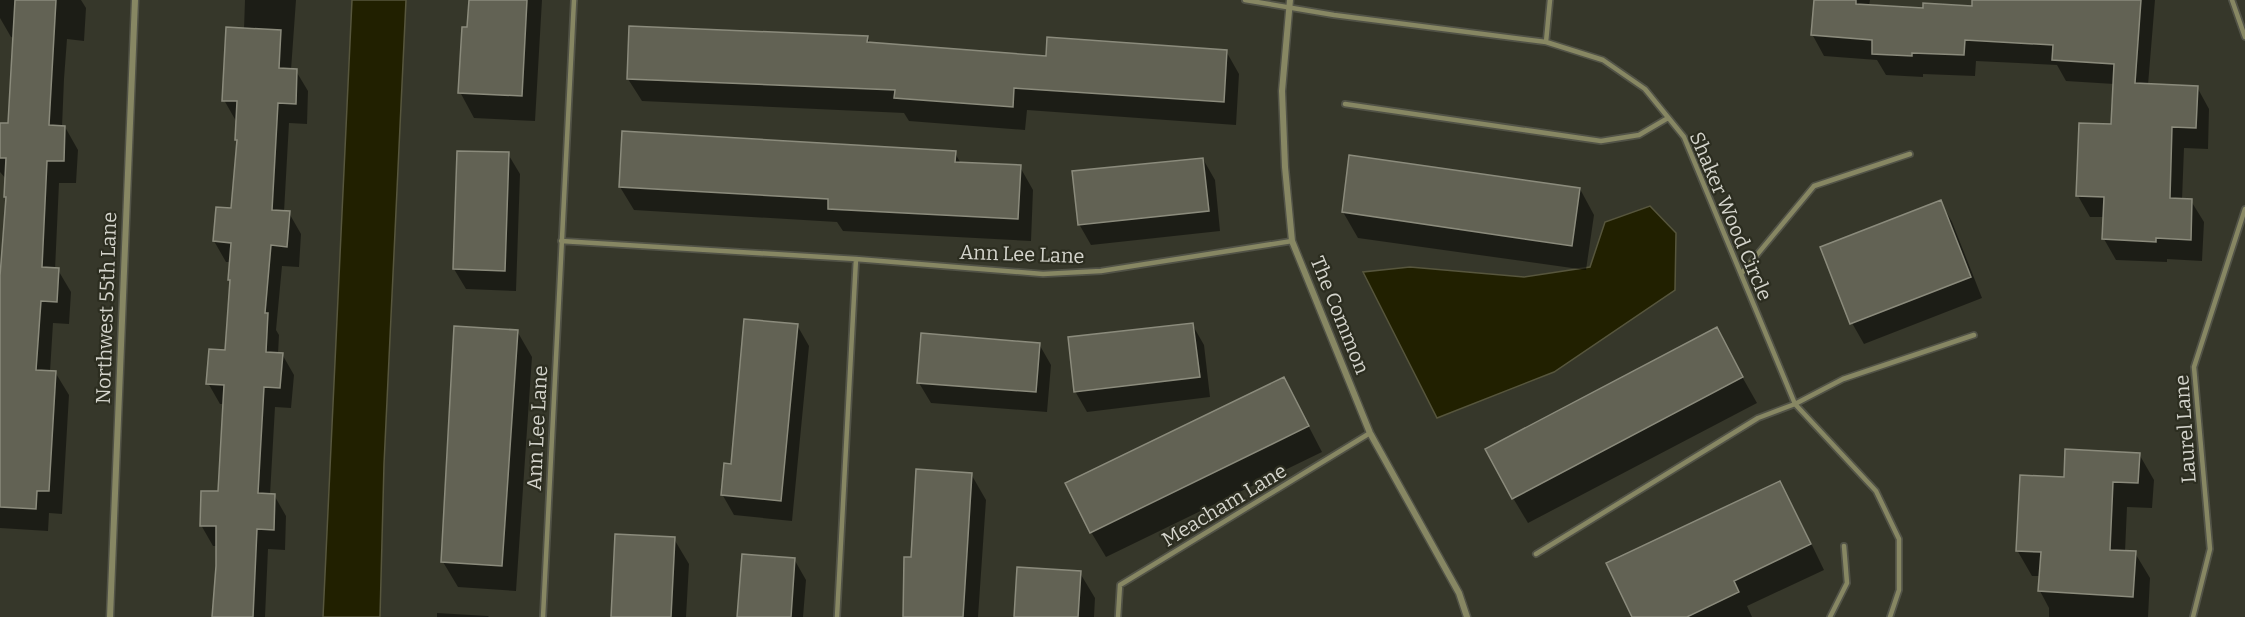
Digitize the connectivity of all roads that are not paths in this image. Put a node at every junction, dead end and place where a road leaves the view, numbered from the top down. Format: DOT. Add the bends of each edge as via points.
graph roads {
  1 [pos="135,0"];
  2 [pos="574,0"];
  3 [pos="1245,0"];
  4 [pos="1550,0"];
  5 [pos="2232,0"];
  6 [pos="1290,3"];
  7 [pos="2245,37"];
  8 [pos="1546,42"];
  9 [pos="1345,104"];
  10 [pos="1668,118"];
  11 [pos="1910,154"];
  12 [pos="2245,208"];
  13 [pos="1292,240"];
  14 [pos="561,241"];
  15 [pos="856,259"];
  16 [pos="1741,274"];
  17 [pos="1974,335"];
  18 [pos="1795,404"];
  19 [pos="1370,433"];
  20 [pos="1844,546"];
  21 [pos="1536,554"];
  22 [pos="110,617"];
  23 [pos="543,617"];
  24 [pos="837,617"];
  25 [pos="1118,617"];
  26 [pos="1467,617"];
  27 [pos="1830,617"];
  28 [pos="1890,617"];
  29 [pos="2193,617"];
  1 -- 22 [label="street, Northwest 55th Lane"];
  2 -- 14 [label="lane, Ann Lee Lane"];
  3 -- 6 [label="lane, Shaker Wood Circle"];
  4 -- 8 [label="lane"];
  5 -- 7 [label="lane"];
  6 -- 8 [label="lane, Shaker Wood Circle" via="1334,15"];
  6 -- 13 [label="street, The Common" via="1282,91"];
  8 -- 10 [label="lane, Shaker Wood Circle" via="1604,60 1645,89"];
  9 -- 10 [label="lane" via="1601,141 1639,135"];
  10 -- 16 [label="lane, Shaker Wood Circle" via="1684,137"];
  11 -- 16 [label="lane" via="1814,186"];
  12 -- 29 [label="lane, Laurel Lane" via="2194,367 2210,549"];
  13 -- 15 [label="lane, Ann Lee Lane" via="1101,272 1043,274"];
  13 -- 19 [label="street, The Common"];
  14 -- 15 [label="lane, Ann Lee Lane"];
  14 -- 23 [label="lane, Ann Lee Lane"];
  15 -- 24 [label="lane"];
  16 -- 18 [label="lane, Shaker Wood Circle"];
  17 -- 18 [label="lane" via="1843,379"];
  18 -- 21 [label="lane" via="1758,418"];
  18 -- 28 [label="lane, Shaker Wood Circle" via="1876,491 1899,539 1899,590"];
  19 -- 25 [label="lane, Meacham Lane" via="1120,585"];
  19 -- 26 [label="street, The Common" via="1459,593"];
  20 -- 27 [label="lane" via="1847,583"];
}
